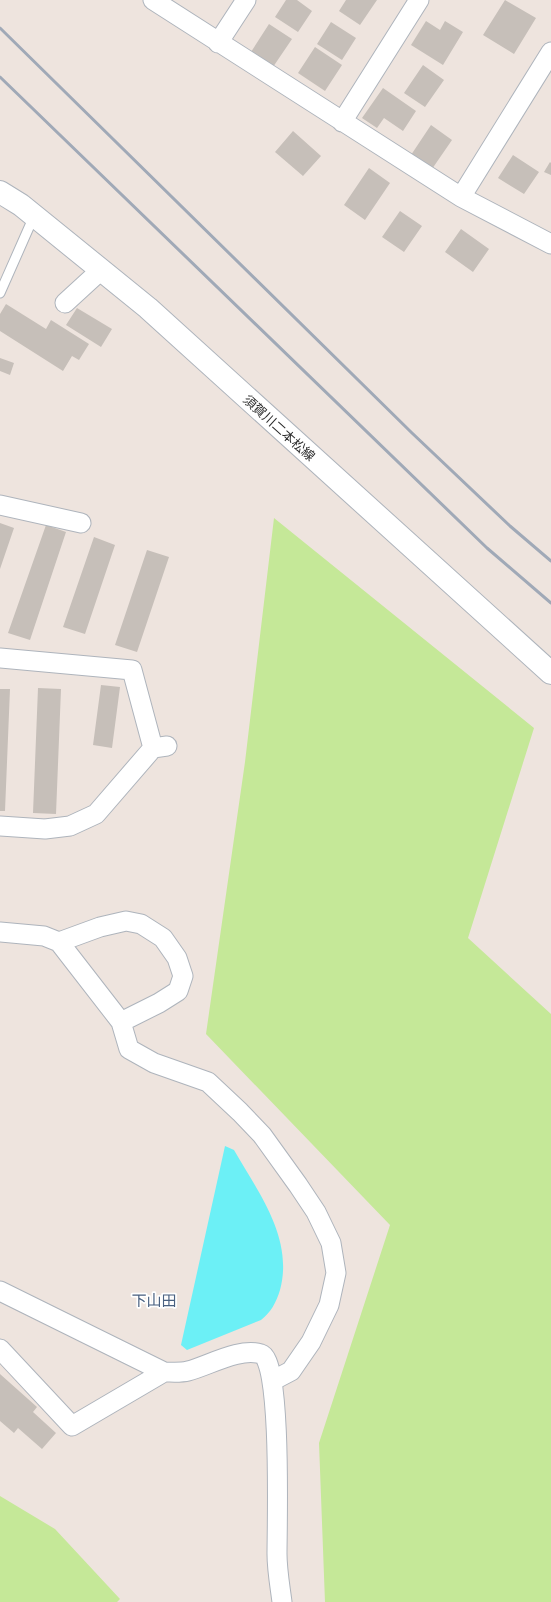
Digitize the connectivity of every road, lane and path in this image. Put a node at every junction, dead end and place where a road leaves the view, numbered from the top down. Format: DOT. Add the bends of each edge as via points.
graph roads {
  1 [pos="152,0"];
  2 [pos="246,0"];
  3 [pos="419,0"];
  4 [pos="218,43"];
  5 [pos="551,52"];
  6 [pos="342,122"];
  7 [pos="0,192"];
  8 [pos="461,197"];
  9 [pos="34,216"];
  10 [pos="551,244"];
  11 [pos="101,270"];
  12 [pos="0,293"];
  13 [pos="65,303"];
  14 [pos="0,505"];
  15 [pos="81,523"];
  16 [pos="0,658"];
  17 [pos="551,673"];
  18 [pos="0,826"];
  19 [pos="0,932"];
  20 [pos="59,942"];
  21 [pos="121,1022"];
  22 [pos="0,1291"];
  23 [pos="0,1349"];
  24 [pos="164,1372"];
  25 [pos="272,1382"];
  26 [pos="282,1602"];
  1 -- 4 [label="street"];
  2 -- 4 [label="street"];
  3 -- 6 [label="street"];
  4 -- 6 [label="street"];
  5 -- 8 [label="street"];
  6 -- 8 [label="street"];
  7 -- 9 [label="main road, 須賀川二本松線"];
  8 -- 10 [label="street"];
  9 -- 11 [label="main road, 須賀川二本松線"];
  9 -- 12 [label="lane"];
  11 -- 13 [label="street"];
  11 -- 17 [label="main road, 須賀川二本松線" via="148,308"];
  14 -- 15 [label="street"];
  16 -- 18 [label="street" via="132,670 160,747 96,814 70,826 45,829"];
  19 -- 20 [label="street" via="44,936"];
  20 -- 21 [label="street"];
  20 -- 21 [label="street" via="100,927 126,921 141,924 163,938 177,958 183,976 178,991"];
  21 -- 25 [label="street" via="129,1050 154,1063 208,1082 256,1130 316,1212 331,1243 336,1273 329,1305 311,1342 290,1371"];
  22 -- 24 [label="street"];
  23 -- 24 [label="street" via="72,1426"];
  24 -- 25 [label="street" via="188,1371 235,1355 260,1353 268,1360"];
  25 -- 26 [label="street" via="278,1485 277,1555"];
}
